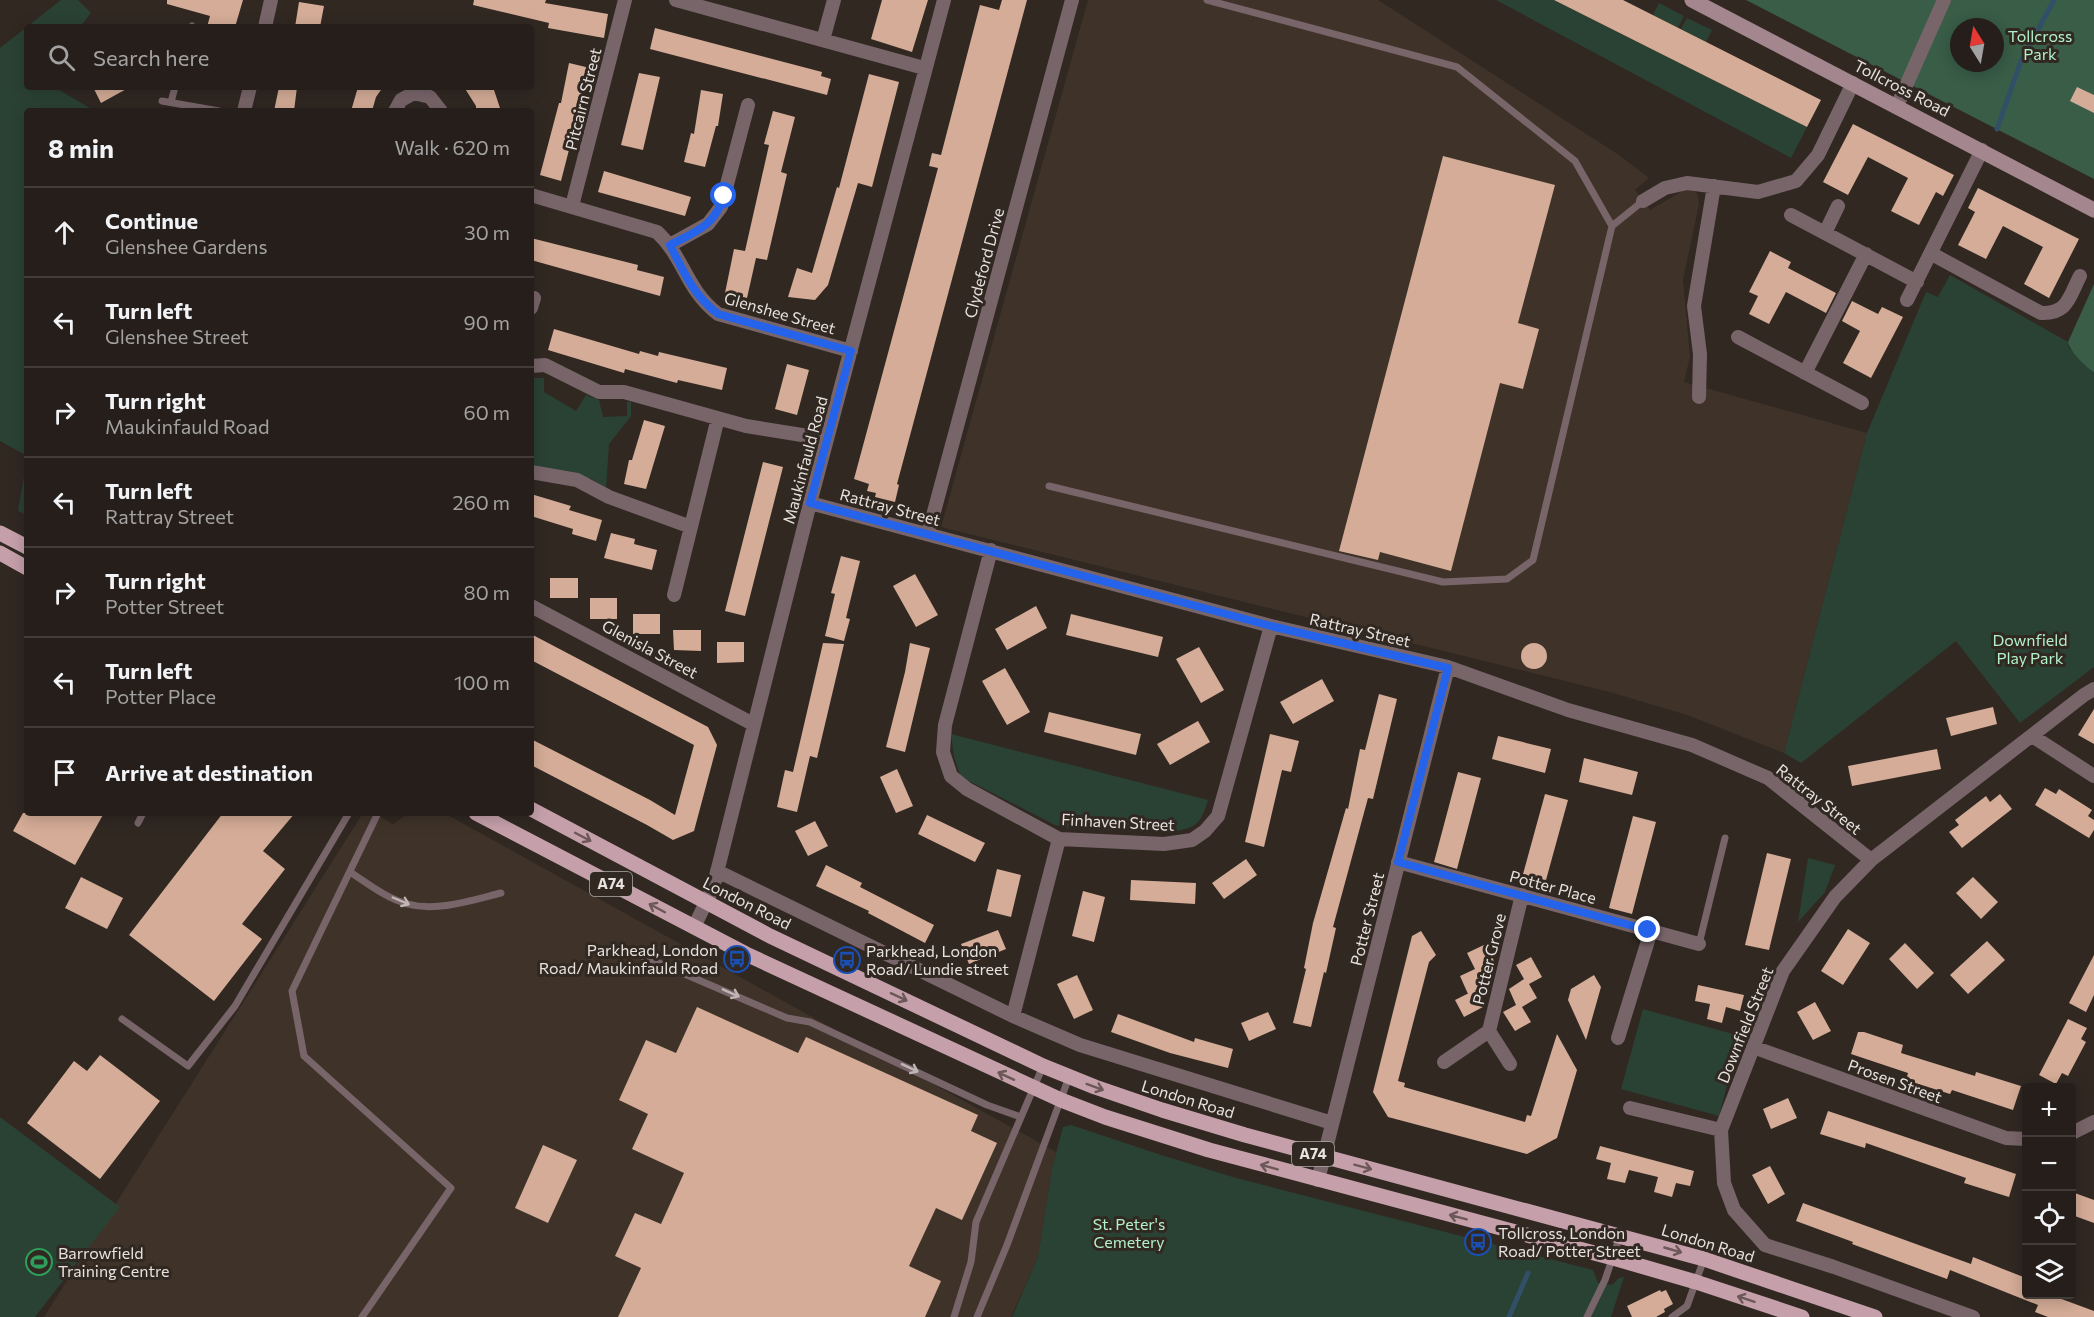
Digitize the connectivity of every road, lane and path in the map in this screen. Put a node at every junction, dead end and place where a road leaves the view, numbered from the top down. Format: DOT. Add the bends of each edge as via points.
graph roads {
  1 [pos="271,0"];
  2 [pos="625,0"];
  3 [pos="676,0"];
  4 [pos="834,0"];
  5 [pos="944,0"];
  6 [pos="1072,0"];
  7 [pos="1207,0"];
  8 [pos="1692,0"];
  9 [pos="1944,0"];
  10 [pos="266,24"];
  11 [pos="824,40"];
  12 [pos="924,68"];
  13 [pos="1853,83"];
  14 [pos="174,90"];
  15 [pos="249,90"];
  16 [pos="162,101"];
  17 [pos="171,102"];
  18 [pos="748,105"];
  19 [pos="1897,106"];
  20 [pos="203,108"];
  21 [pos="245,108"];
  22 [pos="397,108"];
  23 [pos="439,108"];
  24 [pos="1982,150"];
  25 [pos="1714,186"];
  26 [pos="534,196"];
  27 [pos="1643,201"];
  28 [pos="572,206"];
  29 [pos="1838,206"];
  30 [pos="2094,210"];
  31 [pos="1791,216"];
  32 [pos="1612,226"];
  33 [pos="1825,233"];
  34 [pos="670,245"];
  35 [pos="1866,254"];
  36 [pos="1932,254"];
  37 [pos="2080,276"];
  38 [pos="1917,282"];
  39 [pos="1907,300"];
  40 [pos="1738,337"];
  41 [pos="851,351"];
  42 [pos="534,366"];
  43 [pos="1805,373"];
  44 [pos="1699,397"];
  45 [pos="1862,403"];
  46 [pos="718,418"];
  47 [pos="827,439"];
  48 [pos="534,473"];
  49 [pos="1049,486"];
  50 [pos="810,503"];
  51 [pos="691,527"];
  52 [pos="0,534"];
  53 [pos="928,534"];
  54 [pos="24,546"];
  55 [pos="991,550"];
  56 [pos="0,553"];
  57 [pos="24,566"];
  58 [pos="674,595"];
  59 [pos="534,608"];
  60 [pos="1271,626"];
  61 [pos="1448,668"];
  62 [pos="2094,689"];
  63 [pos="753,724"];
  64 [pos="2032,736"];
  65 [pos="2094,776"];
  66 [pos="534,811"];
  67 [pos="141,816"];
  68 [pos="347,816"];
  69 [pos="377,816"];
  70 [pos="482,816"];
  71 [pos="138,823"];
  72 [pos="1725,838"];
  73 [pos="1059,839"];
  74 [pos="1871,860"];
  75 [pos="1398,862"];
  76 [pos="717,871"];
  77 [pos="350,872"];
  78 [pos="501,893"];
  79 [pos="1522,895"];
  80 [pos="706,902"];
  81 [pos="693,927"];
  82 [pos="1651,931"];
  83 [pos="1699,944"];
  84 [pos="638,954"];
  85 [pos="1013,1016"];
  86 [pos="122,1019"];
  87 [pos="1489,1031"];
  88 [pos="1618,1038"];
  89 [pos="1753,1047"];
  90 [pos="1444,1062"];
  91 [pos="1510,1064"];
  92 [pos="1043,1066"];
  93 [pos="1069,1077"];
  94 [pos="1033,1088"];
  95 [pos="1061,1100"];
  96 [pos="1630,1108"];
  97 [pos="1021,1117"];
  98 [pos="2094,1122"];
  99 [pos="1332,1124"];
  100 [pos="1721,1130"];
  101 [pos="2076,1131"];
  102 [pos="2022,1139"];
  103 [pos="1324,1157"];
  104 [pos="1318,1180"];
  105 [pos="1620,1235"];
  106 [pos="1766,1245"];
  107 [pos="1613,1258"];
  108 [pos="1704,1259"];
  109 [pos="1696,1282"];
  110 [pos="362,1317"];
  111 [pos="954,1317"];
  112 [pos="977,1317"];
  113 [pos="1587,1317"];
  114 [pos="1672,1317"];
  115 [pos="1802,1317"];
  116 [pos="1875,1317"];
  117 [pos="1973,1317"];
  1 -- 10 [label="street"];
  2 -- 28 [label="street, Pitcairn Street"];
  3 -- 11 [label="street"];
  4 -- 11 [label="street"];
  5 -- 12 [label="street, Maukinfauld Road"];
  6 -- 53 [label="street, Clydeford Drive"];
  7 -- 32 [label="lane" via="1457,67 1575,161"];
  8 -- 13 [label="street, Tollcross Road"];
  9 -- 19 [label="street"];
  11 -- 12 [label="street"];
  12 -- 41 [label="street, Maukinfauld Road"];
  13 -- 19 [label="street, Tollcross Road"];
  13 -- 25 [label="street" via="1818,155 1796,181 1758,192"];
  14 -- 17 [label="lane"];
  15 -- 21 [label="street"];
  16 -- 17 [label="lane"];
  17 -- 20 [label="lane"];
  18 -- 34 [label="street" via="721,207 708,224"];
  19 -- 24 [label="street, Tollcross Road"];
  22 -- 23 [label="street" via="401,100 414,93 430,97"];
  24 -- 30 [label="street, Tollcross Road"];
  24 -- 36 [label="street"];
  25 -- 27 [label="street" via="1687,183 1665,188"];
  25 -- 44 [label="street" via="1694,306 1700,354"];
  26 -- 28 [label="street, Glenshee Street"];
  27 -- 32 [label="lane"];
  28 -- 34 [label="street, Glenshee Street" via="649,228"];
  29 -- 33 [label="street"];
  31 -- 33 [label="street"];
  32 -- 49 [label="lane" via="1533,560 1506,579 1443,582"];
  33 -- 35 [label="street"];
  34 -- 41 [label="street, Glenshee Street" via="696,294 718,314"];
  35 -- 38 [label="street"];
  35 -- 43 [label="street"];
  36 -- 37 [label="street" via="2041,313 2055,314 2064,307"];
  36 -- 38 [label="street"];
  38 -- 39 [label="street"];
  40 -- 43 [label="street"];
  41 -- 47 [label="street, Maukinfauld Road"];
  42 -- 46 [label="street" via="545,365 599,392 624,392"];
  43 -- 45 [label="street"];
  46 -- 47 [label="street"];
  46 -- 51 [label="street"];
  47 -- 50 [label="street, Maukinfauld Road"];
  48 -- 51 [label="street" via="577,480 609,497"];
  50 -- 53 [label="street, Rattray Street"];
  50 -- 63 [label="street, Maukinfauld Road"];
  51 -- 58 [label="street"];
  52 -- 54 [label="main road"];
  53 -- 55 [label="street, Rattray Street"];
  55 -- 60 [label="street, Rattray Street"];
  55 -- 73 [label="street, Finhaven Street" via="945,725 943,752 951,776 967,789"];
  56 -- 57 [label="main road"];
  59 -- 63 [label="street, Glenisla Street"];
  60 -- 61 [label="street, Rattray Street"];
  60 -- 73 [label="street, Finhaven Street" via="1218,816 1205,831 1192,840 1164,844"];
  61 -- 74 [label="street, Rattray Street" via="1568,710 1692,745 1760,774"];
  61 -- 75 [label="street, Potter Street"];
  62 -- 64 [label="street, Downfield Street"];
  63 -- 76 [label="street, Maukinfauld Road"];
  64 -- 65 [label="street"];
  64 -- 74 [label="street, Downfield Street"];
  66 -- 80 [label="main road, London Road / A74, one-way"];
  67 -- 71 [label="lane"];
  68 -- 86 [label="lane" via="235,1006 188,1066"];
  69 -- 77 [label="lane"];
  81 -- 70 [label="main road, A74, one-way"];
  72 -- 83 [label="lane"];
  73 -- 85 [label="street"];
  74 -- 89 [label="street, Downfield Street" via="1834,897 1783,971"];
  75 -- 79 [label="street, Potter Place"];
  75 -- 99 [label="street, Potter Street"];
  76 -- 80 [label="street, Maukinfauld Road"];
  76 -- 85 [label="street"];
  77 -- 78 [label="lane, one-way" via="406,904 441,906"];
  77 -- 110 [label="lane" via="292,991 304,1056 451,1188"];
  79 -- 82 [label="street, Potter Place"];
  79 -- 87 [label="street, Potter Grove"];
  80 -- 81 [label="street, Maukinfauld Road"];
  80 -- 92 [label="main road, London Road / A74, one-way"];
  94 -- 81 [label="main road, A74, one-way"];
  82 -- 83 [label="street, Potter Place"];
  82 -- 88 [label="street"];
  84 -- 97 [label="lane, one-way" via="787,1018 810,1022 987,1105"];
  85 -- 99 [label="street" via="1080,1046"];
  87 -- 90 [label="street, Potter Grove"];
  87 -- 91 [label="street, Potter Grove"];
  89 -- 100 [label="street, Downfield Street"];
  89 -- 102 [label="street, Prosen Street" via="2006,1138"];
  92 -- 93 [label="main road, London Road / A74"];
  92 -- 94 [label="lane"];
  93 -- 95 [label="lane"];
  93 -- 103 [label="main road, London Road / A74, one-way" via="1162,1110"];
  94 -- 95 [label="main road, A74"];
  94 -- 97 [label="lane"];
  104 -- 95 [label="main road, A74, one-way" via="1161,1135"];
  95 -- 112 [label="lane"];
  96 -- 100 [label="street"];
  97 -- 111 [label="lane" via="976,1222 971,1262"];
  98 -- 101 [label="street"];
  99 -- 103 [label="street, Potter Street"];
  100 -- 106 [label="street, Downfield Street" via="1724,1183 1734,1210"];
  103 -- 104 [label="street, Potter Street"];
  103 -- 105 [label="main road, London Road / A74, one-way"];
  107 -- 104 [label="main road, A74, one-way"];
  105 -- 107 [label="lane"];
  105 -- 108 [label="main road, London Road / A74, one-way"];
  106 -- 117 [label="street, London Road"];
  107 -- 109 [label="main road, A74"];
  107 -- 113 [label="lane"];
  108 -- 109 [label="lane"];
  108 -- 116 [label="main road, London Road / A74"];
  109 -- 114 [label="lane" via="1687,1306"];
  115 -- 109 [label="main road, A74, one-way"];
}
